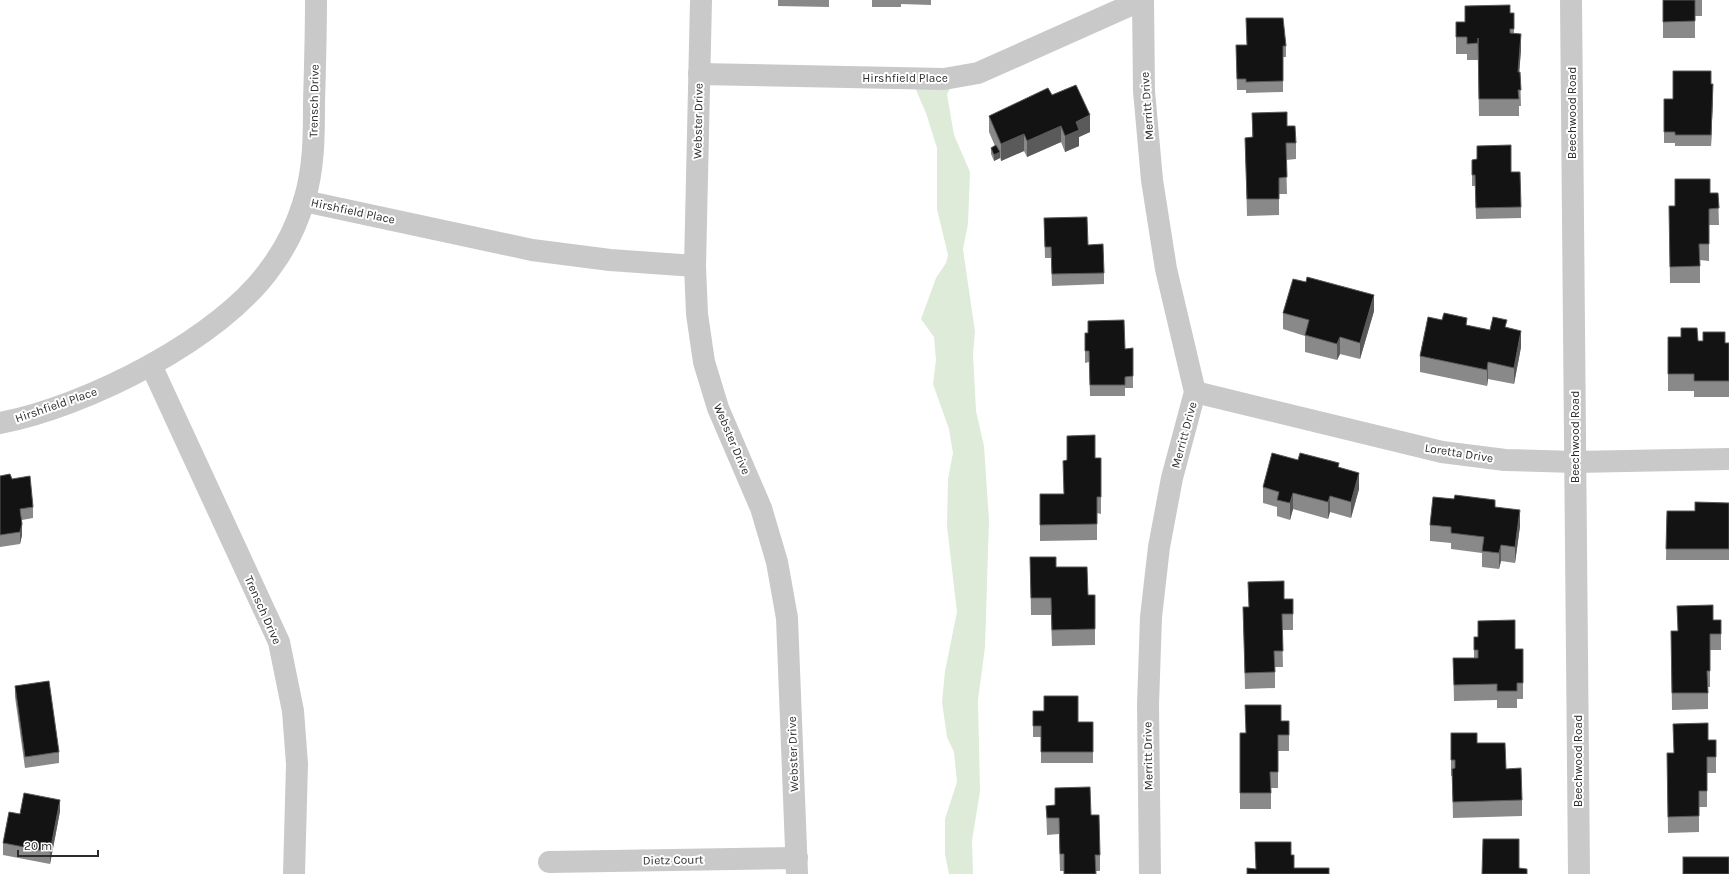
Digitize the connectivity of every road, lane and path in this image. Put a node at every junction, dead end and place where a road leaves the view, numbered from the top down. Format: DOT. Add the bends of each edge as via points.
graph roads {
  1 [pos="316,0"];
  2 [pos="701,0"];
  3 [pos="1143,0"];
  4 [pos="1571,0"];
  5 [pos="700,74"];
  6 [pos="304,201"];
  7 [pos="695,266"];
  8 [pos="151,365"];
  9 [pos="1195,392"];
  10 [pos="0,423"];
  11 [pos="1729,459"];
  12 [pos="1575,462"];
  13 [pos="549,862"];
  14 [pos="797,866"];
  15 [pos="294,874"];
  16 [pos="1150,874"];
  17 [pos="1579,874"];
  1 -- 6 [label="street, Trensch Drive" via="314,148"];
  2 -- 5 [label="street, Webster Drive"];
  3 -- 5 [label="street, Hirshfield Place" via="978,73 944,79"];
  3 -- 9 [label="street, Merritt Drive" via="1144,90 1152,180 1166,270"];
  4 -- 12 [label="street, Beechwood Road"];
  5 -- 7 [label="street, Webster Drive"];
  6 -- 7 [label="street, Hirshfield Place" via="532,250 610,260"];
  6 -- 8 [label="street, Hirshfield Place" via="290,236 272,267 244,299 205,330"];
  7 -- 14 [label="street, Webster Drive" via="696,314 704,362 718,408 761,508 777,562 787,618"];
  8 -- 10 [label="street, Hirshfield Place" via="76,401"];
  8 -- 15 [label="street, Trensch Drive" via="279,642 293,711 297,764"];
  9 -- 12 [label="street, Loretta Drive" via="1442,452 1505,460"];
  9 -- 16 [label="street, Merritt Drive" via="1172,478 1159,547 1151,617 1148,705"];
  11 -- 12 [label="street, Loretta Drive"];
  12 -- 17 [label="street, Beechwood Road"];
  13 -- 14 [label="street, Dietz Court"];
}
